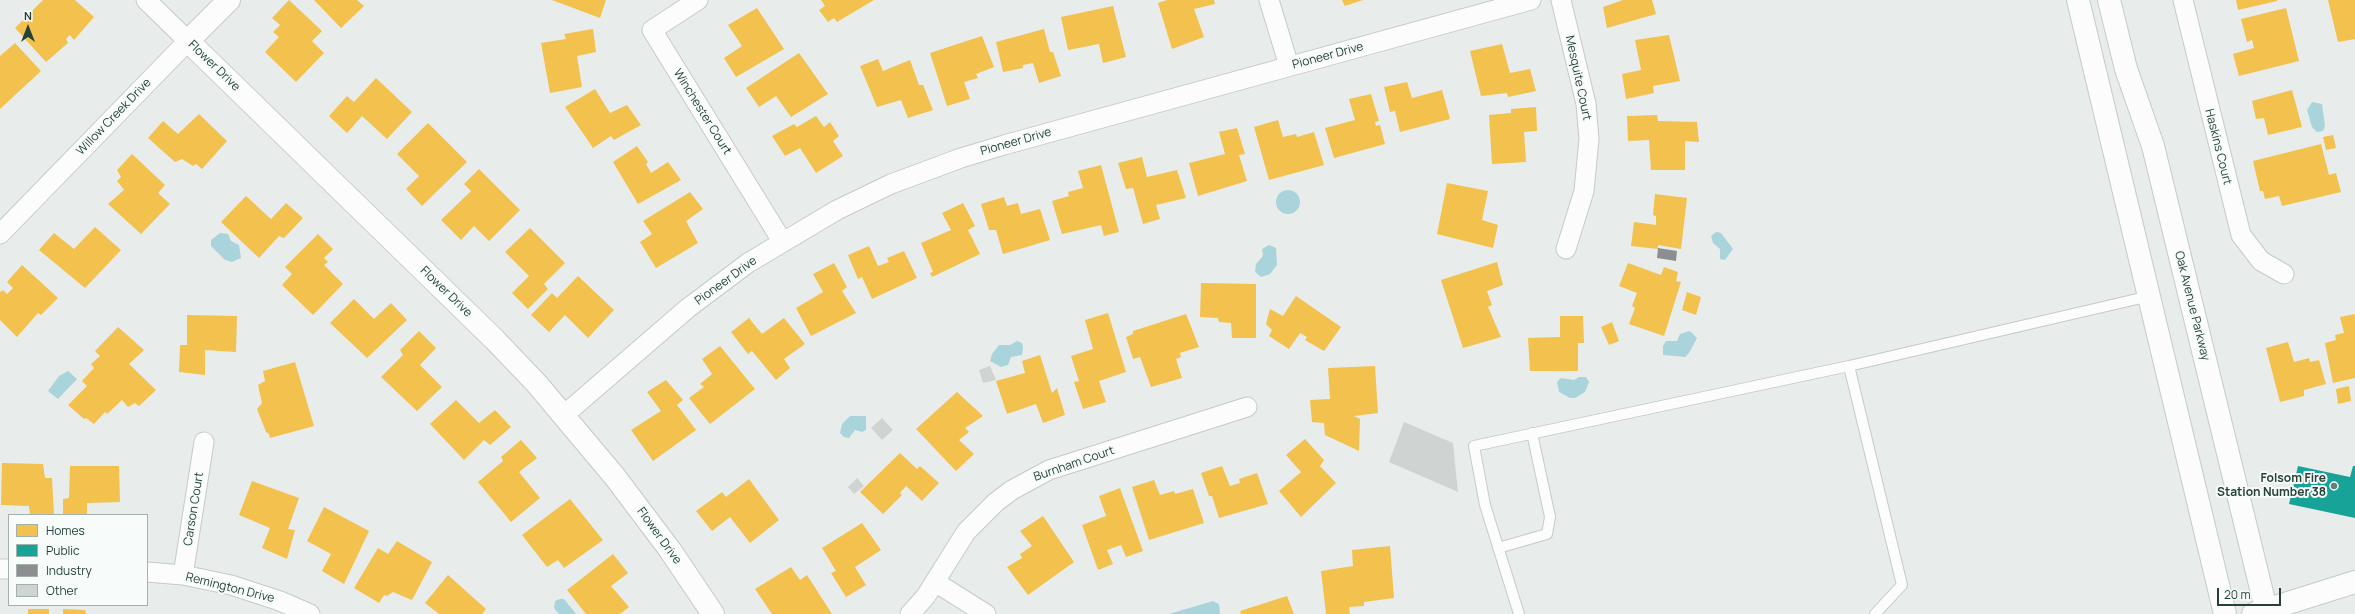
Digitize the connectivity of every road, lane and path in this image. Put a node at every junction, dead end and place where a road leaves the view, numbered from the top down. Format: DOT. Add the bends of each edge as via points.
graph roads {
  1 [pos="146,0"];
  2 [pos="229,0"];
  3 [pos="698,0"];
  4 [pos="1268,0"];
  5 [pos="1531,0"];
  6 [pos="1561,0"];
  7 [pos="2078,0"];
  8 [pos="2109,0"];
  9 [pos="2183,0"];
  10 [pos="188,41"];
  11 [pos="1289,66"];
  12 [pos="0,234"];
  13 [pos="782,241"];
  14 [pos="1566,249"];
  15 [pos="2284,274"];
  16 [pos="2150,296"];
  17 [pos="1848,366"];
  18 [pos="1247,408"];
  19 [pos="564,415"];
  20 [pos="1532,433"];
  21 [pos="204,442"];
  22 [pos="1498,548"];
  23 [pos="148,572"];
  24 [pos="184,575"];
  25 [pos="935,582"];
  26 [pos="2355,582"];
  27 [pos="2262,612"];
  28 [pos="310,614"];
  29 [pos="712,614"];
  30 [pos="910,614"];
  31 [pos="986,614"];
  32 [pos="1519,614"];
  33 [pos="1875,614"];
  34 [pos="2225,614"];
  1 -- 10 [label="street, Flower Drive"];
  2 -- 10 [label="street, Willow Creek Drive"];
  3 -- 13 [label="street, Winchester Court" via="652,30"];
  4 -- 11 [label="street"];
  5 -- 11 [label="street, Pioneer Drive"];
  6 -- 14 [label="street, Mesquite Court" via="1586,104 1589,139 1584,191"];
  7 -- 16 [label="street"];
  8 -- 27 [label="street, Oak Avenue Parkway" via="2126,69 2153,146"];
  9 -- 15 [label="street, Haskins Court" via="2241,235 2261,261"];
  10 -- 12 [label="street, Willow Creek Drive"];
  10 -- 19 [label="street, Flower Drive" via="489,334"];
  11 -- 13 [label="street, Pioneer Drive" via="961,158 891,184"];
  13 -- 19 [label="street, Pioneer Drive" via="688,308"];
  16 -- 17 [label="lane"];
  16 -- 34 [label="street"];
  17 -- 20 [label="lane"];
  17 -- 33 [label="lane" via="1902,585"];
  18 -- 25 [label="street, Burnham Court" via="1049,470 1030,479 996,502 981,516 958,543"];
  19 -- 29 [label="street, Flower Drive" via="638,508"];
  20 -- 22 [label="lane" via="1550,517 1547,534"];
  20 -- 22 [label="lane" via="1474,446 1485,505"];
  21 -- 24 [label="street, Carson Court"];
  22 -- 32 [label="lane"];
  23 -- 24 [label="street, Remington Drive"];
  24 -- 28 [label="street, Remington Drive" via="231,585"];
  25 -- 30 [label="street, Burnham Court"];
  25 -- 31 [label="street"];
  26 -- 27 [label="street"];
}
